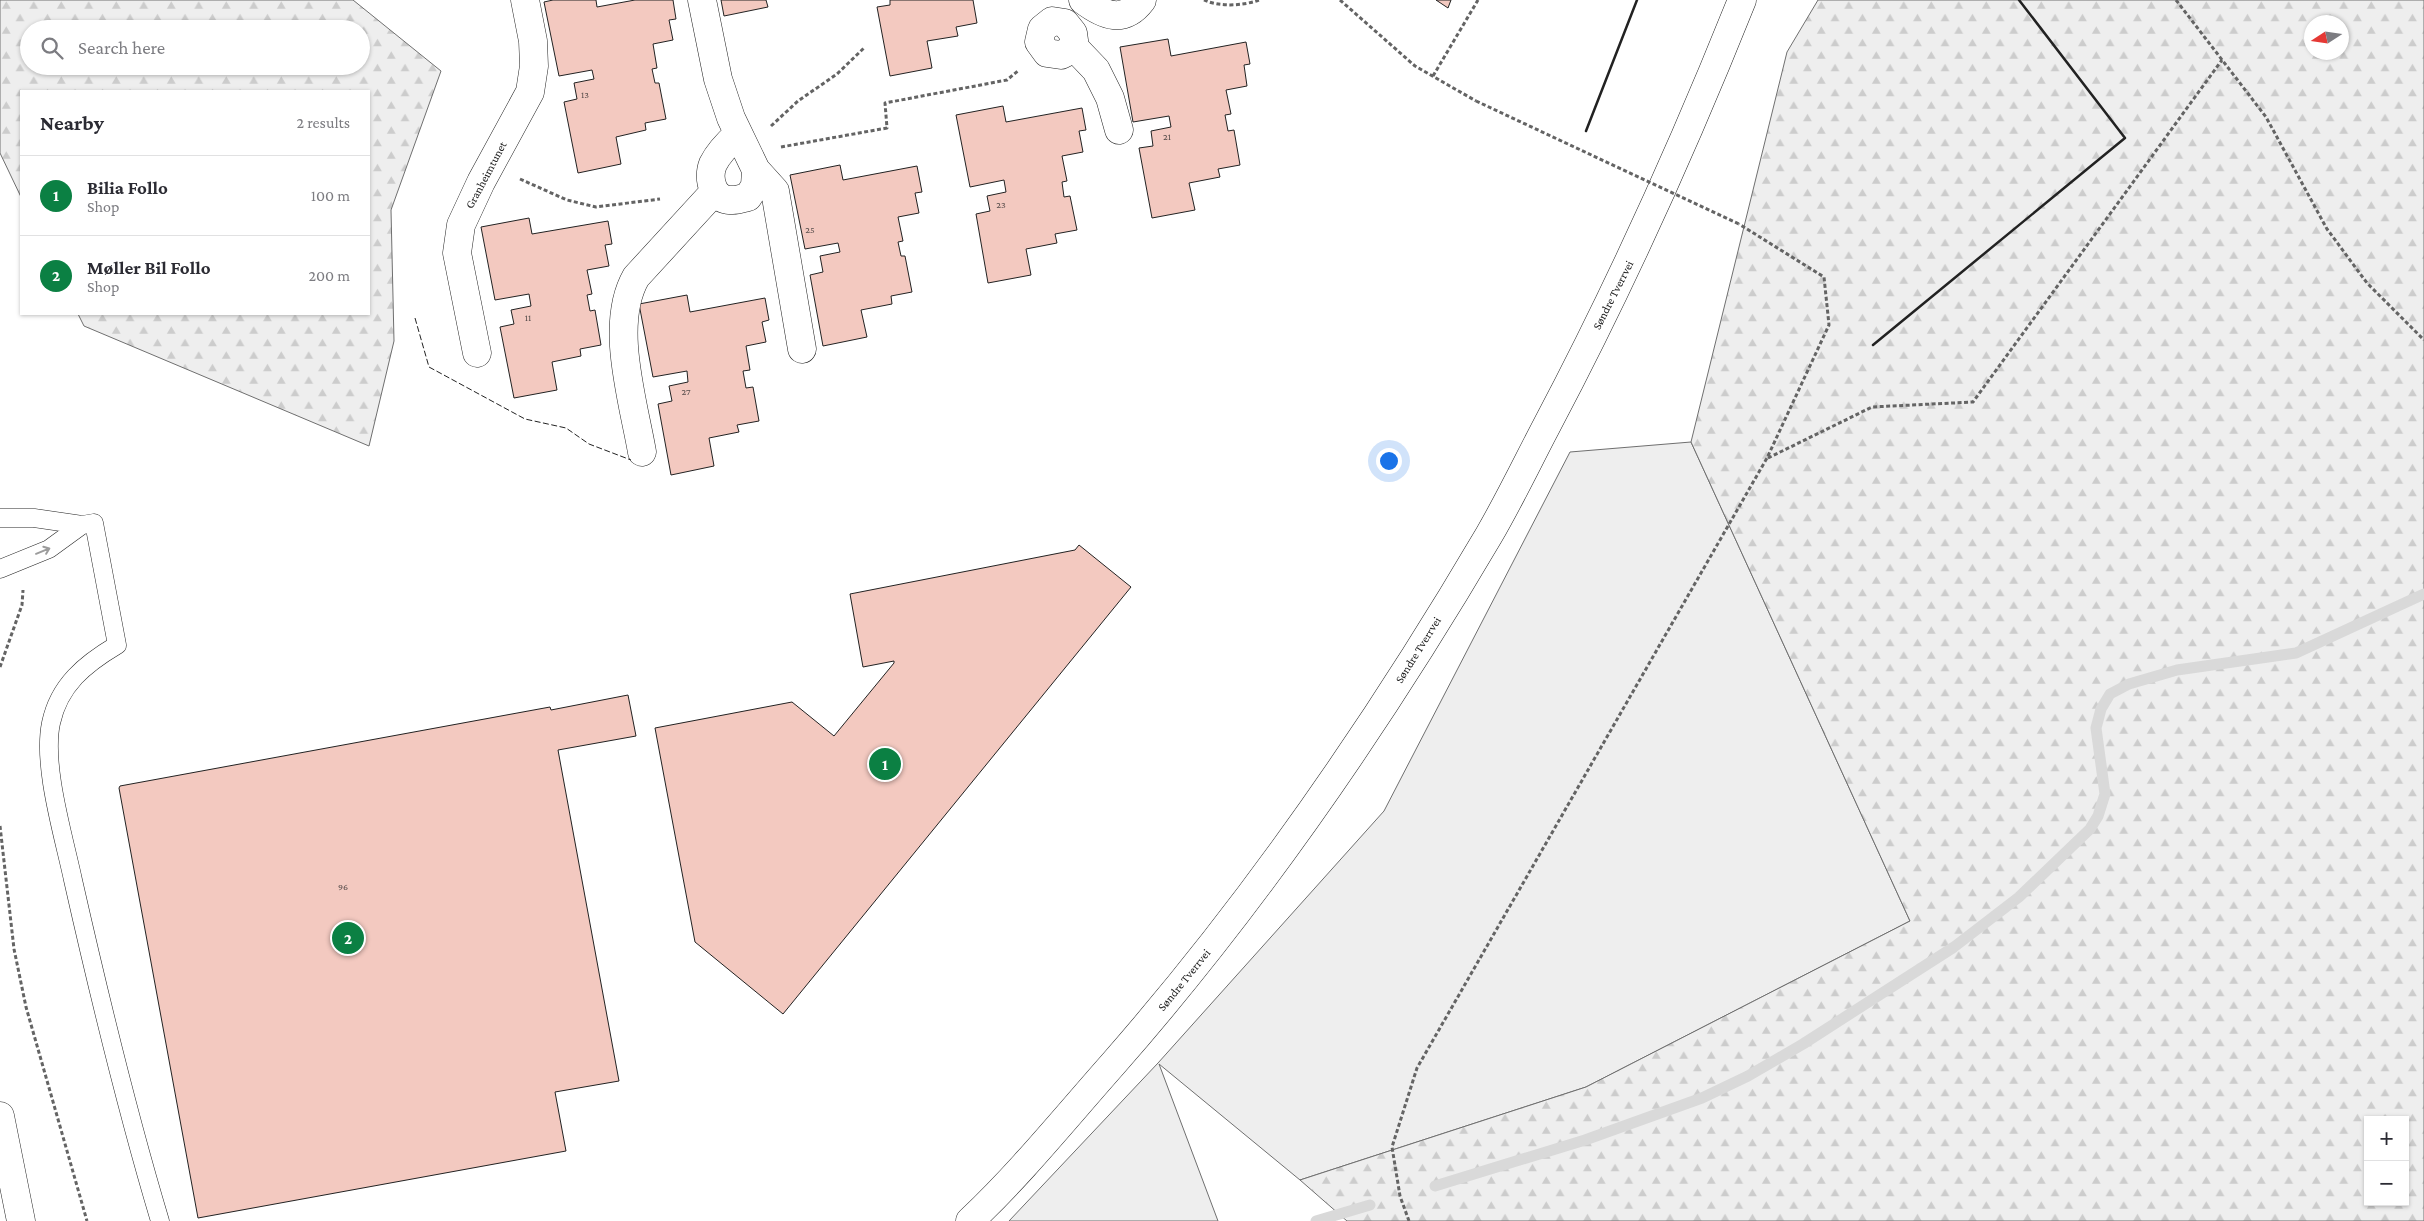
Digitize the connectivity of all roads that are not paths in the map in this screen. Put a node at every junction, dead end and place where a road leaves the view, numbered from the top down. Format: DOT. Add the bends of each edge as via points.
graph roads {
  1 [pos="525,0"];
  2 [pos="702,0"];
  3 [pos="1083,0"];
  4 [pos="1142,0"];
  5 [pos="1742,0"];
  6 [pos="1056,11"];
  7 [pos="1119,130"];
  8 [pos="747,151"];
  9 [pos="713,188"];
  10 [pos="802,349"];
  11 [pos="477,353"];
  12 [pos="642,452"];
  13 [pos="0,518"];
  14 [pos="82,525"];
  15 [pos="0,569"];
  16 [pos="0,1116"];
  17 [pos="21,1221"];
  18 [pos="160,1221"];
  19 [pos="970,1221"];
  1 -- 11 [label="main road, Granheimtunet" via="533,41 530,92 461,225 457,253"];
  2 -- 8 [label="main road" via="718,79"];
  3 -- 4 [label="main road" via="1104,14 1123,15 1136,8"];
  5 -- 19 [label="main road, Søndre Tverrvei" via="1629,264 1491,532 1407,670 1331,784 1228,926 1067,1116"];
  6 -- 7 [label="main road" via="1073,33 1075,48 1096,70 1110,98"];
  8 -- 9 [label="main road" via="722,150 710,174"];
  8 -- 9 [label="main road" via="755,186 748,197 732,201 721,198"];
  8 -- 10 [label="main road" via="774,191"];
  9 -- 12 [label="main road" via="636,277 627,292 623,341"];
  13 -- 14 [label="lane" via="34,518"];
  15 -- 14 [label="lane, one-way" via="49,550"];
  14 -- 18 [label="lane" via="94,523 116,645 96,657 65,686 50,725 50,758 60,823 98,993"];
  16 -- 17 [label="main road"];
}
